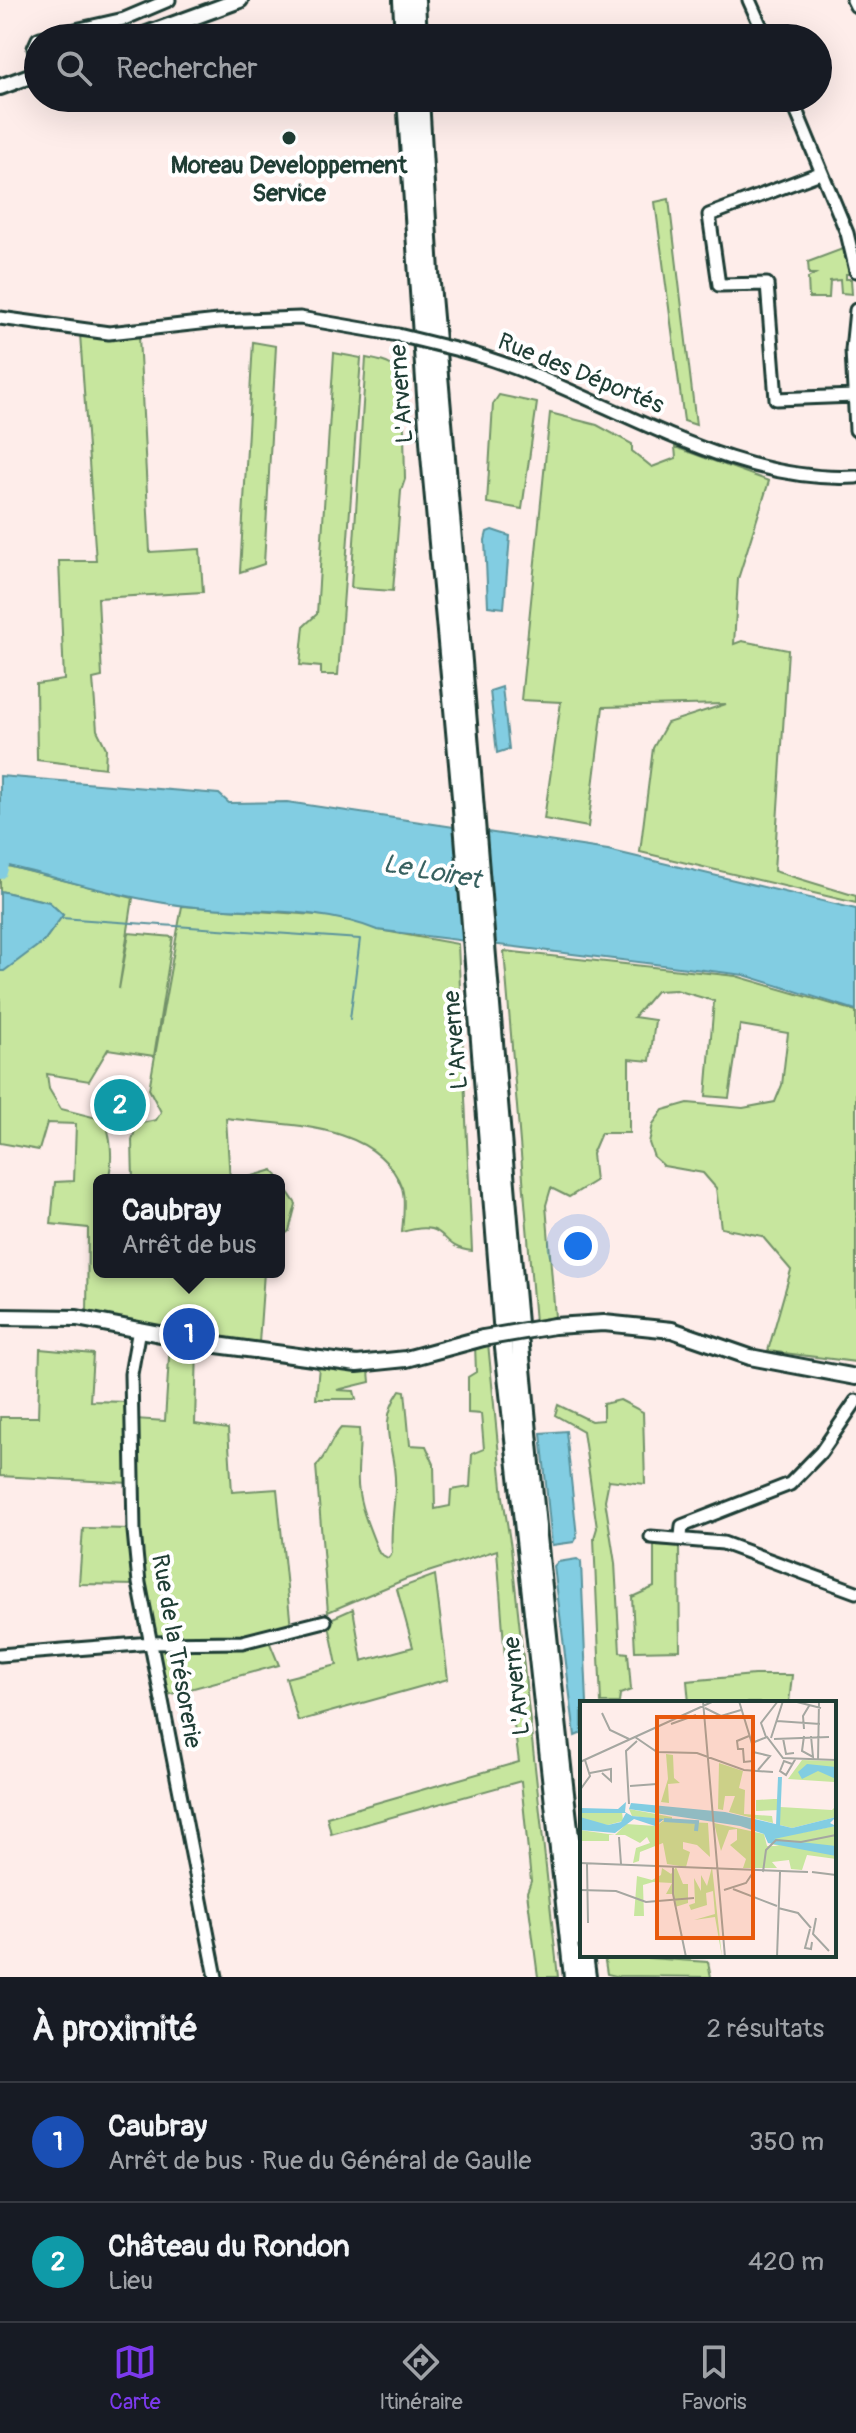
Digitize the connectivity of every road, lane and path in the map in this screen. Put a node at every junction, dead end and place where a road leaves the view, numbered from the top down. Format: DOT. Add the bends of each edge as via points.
graph roads {
  1 [pos="169,0"];
  2 [pos="240,0"];
  3 [pos="402,0"];
  4 [pos="416,0"];
  5 [pos="749,0"];
  6 [pos="853,0"];
  7 [pos="856,6"];
  8 [pos="103,24"];
  9 [pos="174,24"];
  10 [pos="403,24"];
  11 [pos="417,24"];
  12 [pos="760,24"];
  13 [pos="24,78"];
  14 [pos="0,87"];
  15 [pos="407,112"];
  16 [pos="421,112"];
  17 [pos="796,112"];
  18 [pos="820,173"];
  19 [pos="851,231"];
  20 [pos="856,271"];
  21 [pos="856,310"];
  22 [pos="0,318"];
  23 [pos="854,396"];
  24 [pos="856,430"];
  25 [pos="856,477"];
  26 [pos="468,796"];
  27 [pos="482,971"];
  28 [pos="0,1317"];
  29 [pos="139,1329"];
  30 [pos="856,1377"];
  31 [pos="856,1401"];
  32 [pos="651,1537"];
  33 [pos="681,1537"];
  34 [pos="856,1592"];
  35 [pos="325,1621"];
  36 [pos="151,1643"];
  37 [pos="0,1655"];
  38 [pos="580,1922"];
  39 [pos="584,1957"];
  40 [pos="216,1977"];
  41 [pos="573,1977"];
  42 [pos="587,1977"];
  1 -- 8 [label="street"];
  2 -- 9 [label="main road"];
  3 -- 10 [label="highway"];
  4 -- 11 [label="highway"];
  5 -- 12 [label="street"];
  6 -- 7 [label="street"];
  13 -- 14 [label="main road"];
  15 -- 26 [label="highway, L'Arverne" via="430,455"];
  16 -- 26 [label="highway, L'Arverne"];
  17 -- 18 [label="street"];
  18 -- 19 [label="street"];
  18 -- 23 [label="street" via="709,215 719,285 767,284 776,399"];
  19 -- 20 [label="street"];
  21 -- 23 [label="street"];
  22 -- 25 [label="street, Rue des Déportés, bridge" via="109,333 300,318 398,335 523,369 731,457 810,477"];
  23 -- 24 [label="street"];
  26 -- 27 [label="highway, L'Arverne"];
  27 -- 38 [label="highway, L'Arverne"];
  27 -- 41 [label="highway, L'Arverne" via="504,1348"];
  28 -- 29 [label="main road" via="77,1318"];
  29 -- 30 [label="main road, bridge" via="357,1364 394,1361 554,1326 604,1323 672,1330 750,1357"];
  29 -- 36 [label="street, Rue de la Trésorerie" via="131,1374 134,1531"];
  31 -- 33 [label="street" via="821,1452 790,1484 682,1526"];
  32 -- 33 [label="street"];
  33 -- 34 [label="street" via="723,1543"];
  35 -- 36 [label="street" via="242,1642"];
  36 -- 37 [label="street"];
  36 -- 40 [label="street, Rue de la Trésorerie"];
  39 -- 42 [label="highway"];
}
